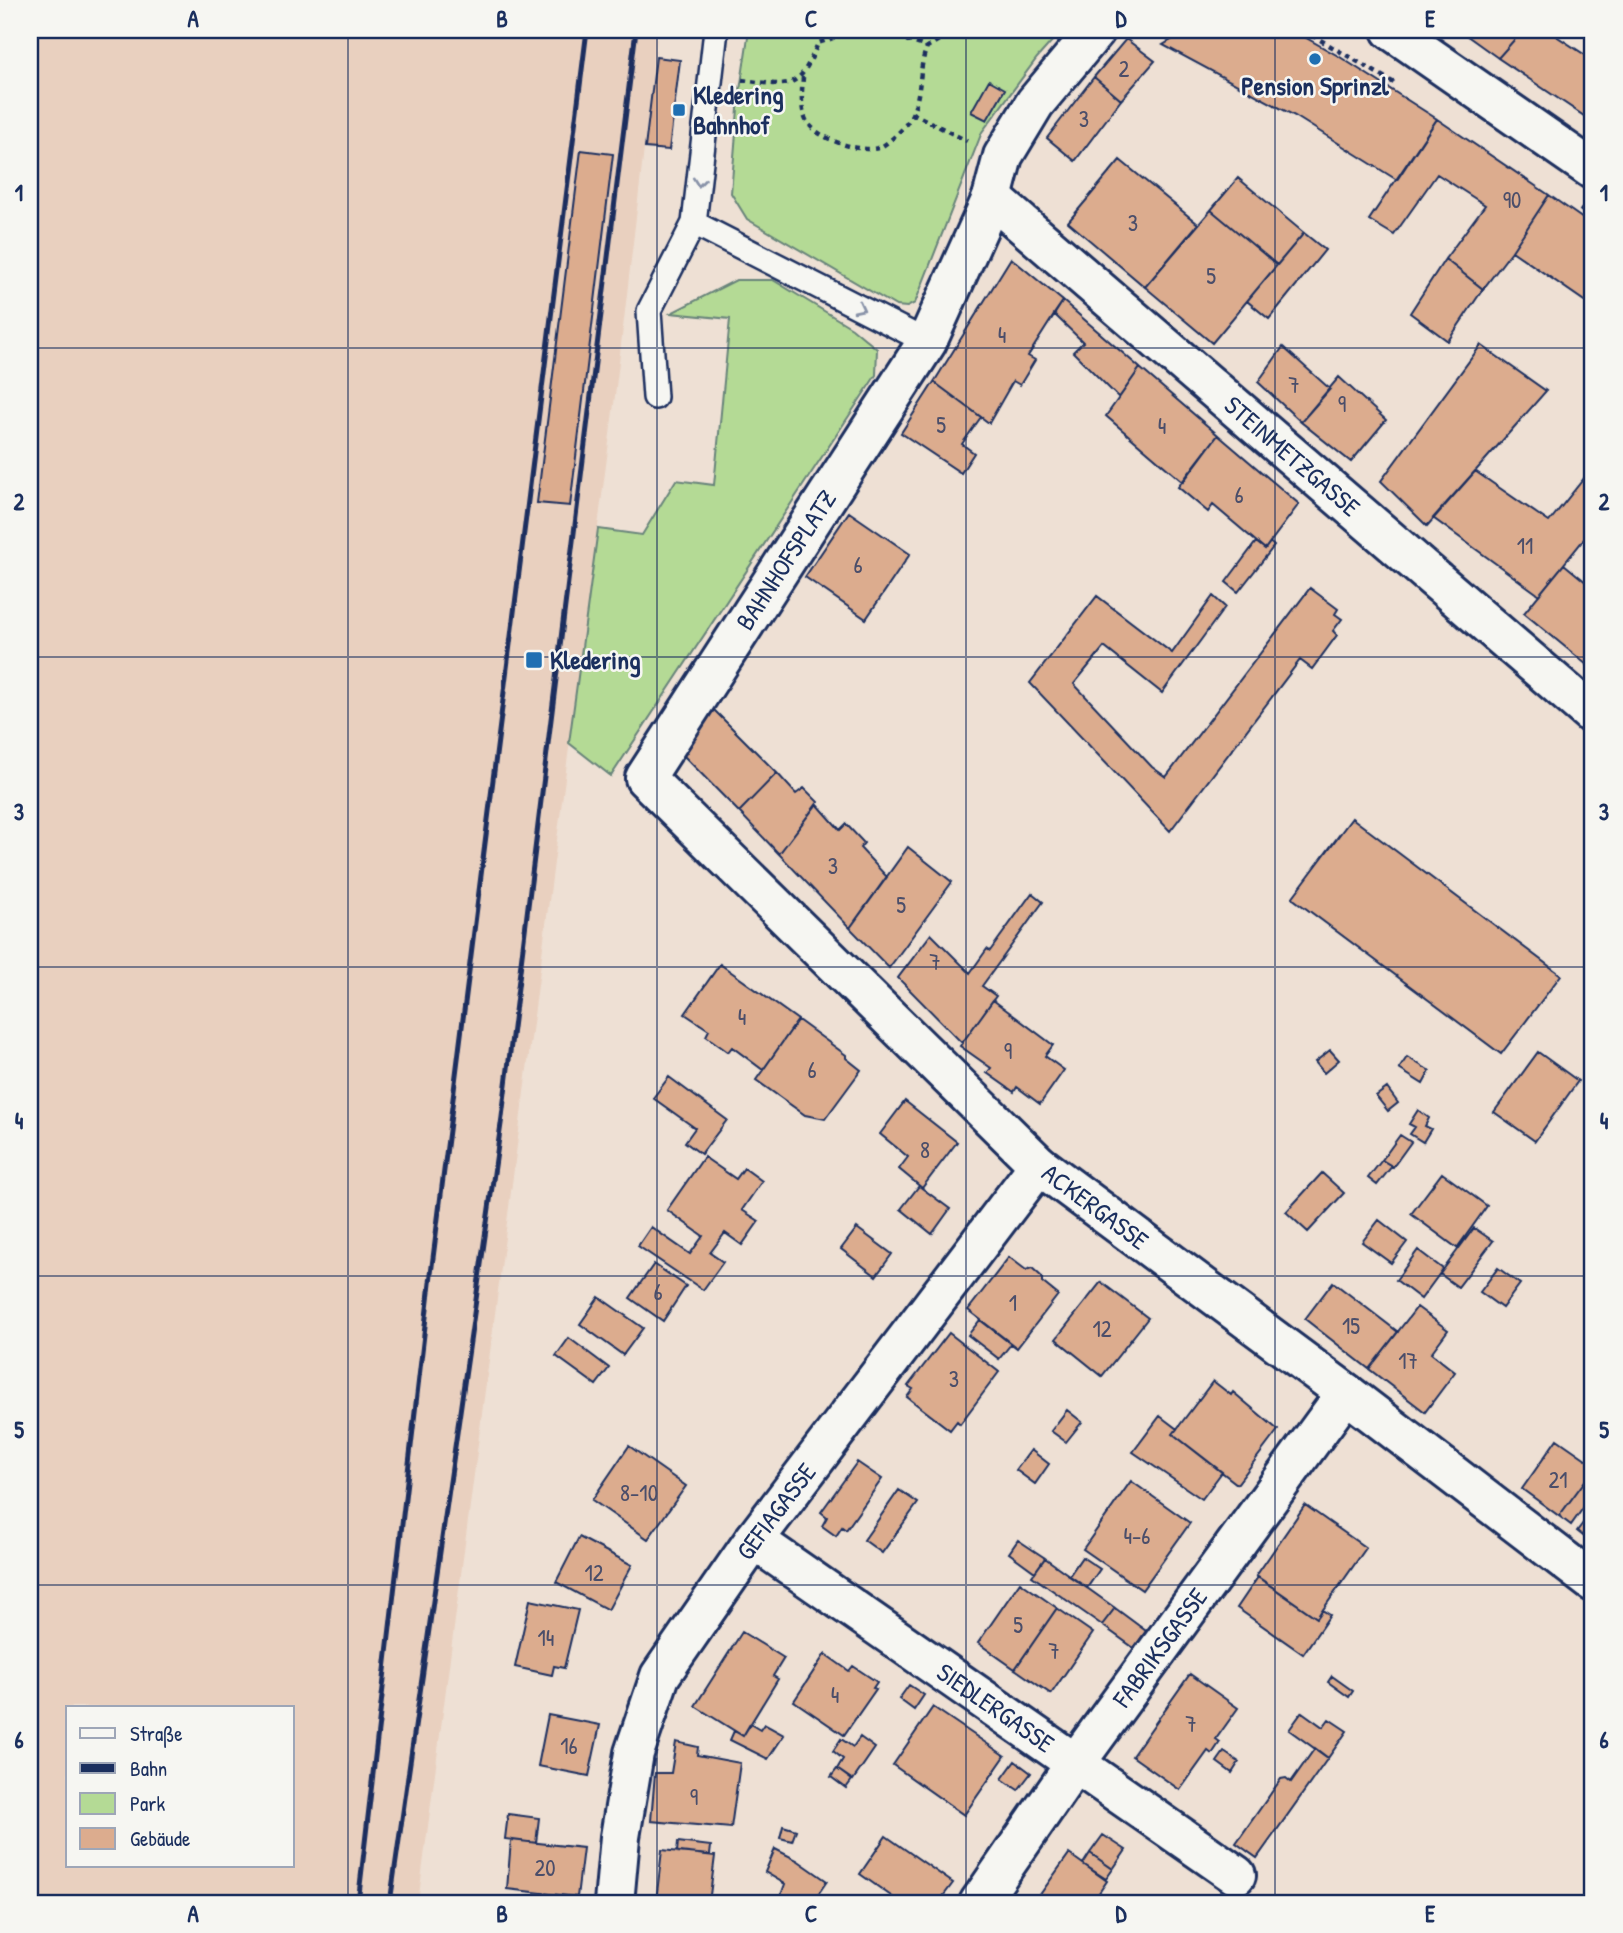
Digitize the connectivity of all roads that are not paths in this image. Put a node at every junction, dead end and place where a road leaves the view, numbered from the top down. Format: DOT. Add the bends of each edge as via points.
graph roads {
  1 [pos="716,30"];
  2 [pos="1096,30"];
  3 [pos="1391,30"];
  4 [pos="1593,170"];
  5 [pos="992,198"];
  6 [pos="694,223"];
  7 [pos="927,342"];
  8 [pos="655,397"];
  9 [pos="1593,715"];
  10 [pos="645,778"];
  11 [pos="1040,1166"];
  12 [pos="1346,1394"];
  13 [pos="754,1540"];
  14 [pos="1593,1582"];
  15 [pos="1075,1764"];
  16 [pos="1236,1875"];
  17 [pos="614,1903"];
  18 [pos="979,1903"];
  1 -- 6 [label="lane, one-way"];
  2 -- 5 [label="street, BAHNHOFSPLATZ" via="1035,103 1003,156"];
  3 -- 4 [label="street"];
  5 -- 7 [label="street, BAHNHOFSPLATZ"];
  5 -- 9 [label="street, STEINMETZGASSE"];
  6 -- 7 [label="lane, one-way"];
  6 -- 8 [label="lane" via="649,311"];
  7 -- 10 [label="street, BAHNHOFSPLATZ"];
  10 -- 11 [label="street, ACKERGASSE"];
  11 -- 12 [label="street, ACKERGASSE"];
  11 -- 13 [label="street, GEFIAGASSE"];
  12 -- 14 [label="street, ACKERGASSE"];
  12 -- 15 [label="street, FABRIKSGASSE"];
  13 -- 15 [label="street, SIEDLERGASSE"];
  13 -- 17 [label="street, GEFIAGASSE" via="660,1676 634,1753"];
  15 -- 16 [label="street, SIEDLERGASSE"];
  15 -- 18 [label="street, FABRIKSGASSE"];
}
